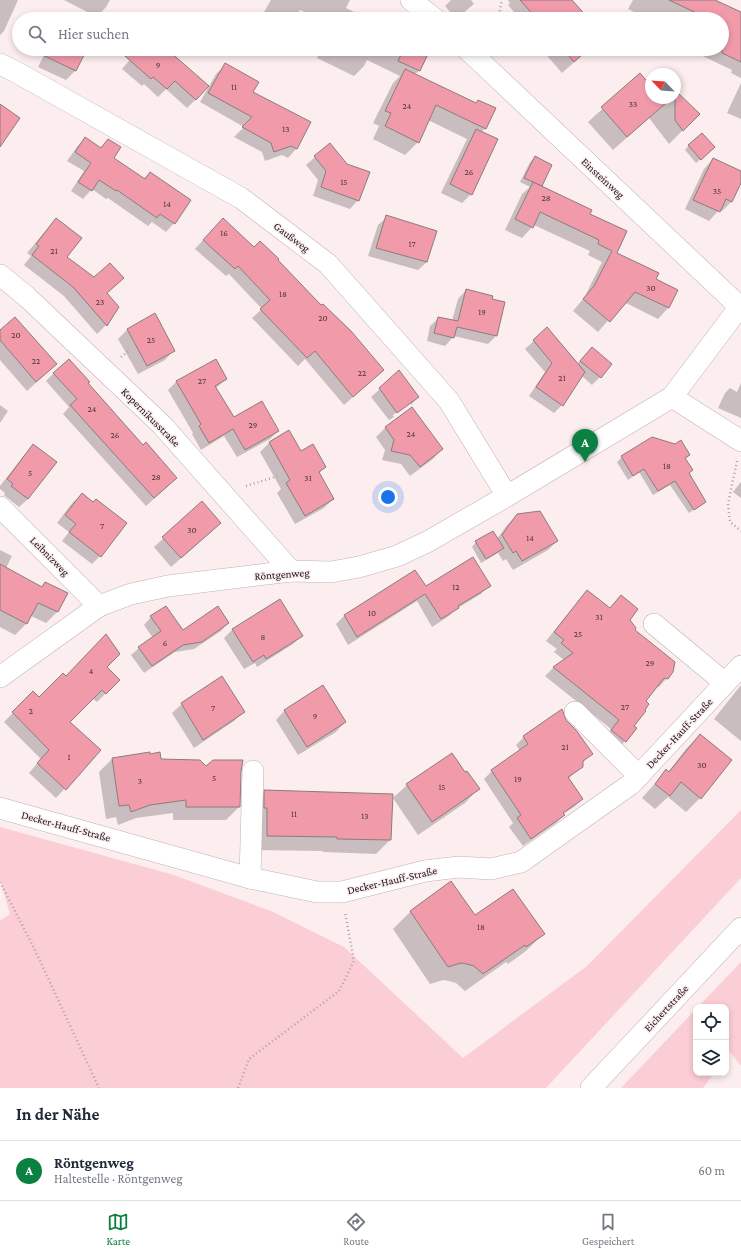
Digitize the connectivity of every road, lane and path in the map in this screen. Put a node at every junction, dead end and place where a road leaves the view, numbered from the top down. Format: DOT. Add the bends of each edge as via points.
graph roads {
  1 [pos="411,0"];
  2 [pos="502,0"];
  3 [pos="426,12"];
  4 [pos="499,12"];
  5 [pos="474,56"];
  6 [pos="0,64"];
  7 [pos="0,275"];
  8 [pos="740,306"];
  9 [pos="672,397"];
  10 [pos="740,449"];
  11 [pos="278,476"];
  12 [pos="222,493"];
  13 [pos="507,496"];
  14 [pos="0,507"];
  15 [pos="741,531"];
  16 [pos="291,571"];
  17 [pos="99,606"];
  18 [pos="654,624"];
  19 [pos="741,666"];
  20 [pos="0,678"];
  21 [pos="725,683"];
  22 [pos="575,712"];
  23 [pos="253,771"];
  24 [pos="639,776"];
  25 [pos="0,808"];
  26 [pos="250,878"];
  27 [pos="0,882"];
  28 [pos="342,892"];
  29 [pos="741,928"];
  30 [pos="99,1088"];
  31 [pos="238,1088"];
  32 [pos="590,1088"];
  1 -- 3 [label="street"];
  2 -- 4 [label="path"];
  5 -- 8 [label="street, Einsteinweg"];
  6 -- 13 [label="street, Gaußweg" via="240,198 328,264 449,402"];
  7 -- 12 [label="street, Kopernikusstraße" via="27,297 162,425"];
  8 -- 9 [label="street, Röntgenweg"];
  9 -- 10 [label="street"];
  9 -- 13 [label="street, Röntgenweg"];
  10 -- 15 [label="path" via="728,504 730,522"];
  11 -- 12 [label="path"];
  12 -- 16 [label="street, Kopernikusstraße"];
  13 -- 16 [label="street, Röntgenweg" via="427,542 397,556 331,572"];
  14 -- 17 [label="street, Leibnizweg"];
  16 -- 17 [label="street, Röntgenweg" via="168,586 131,594"];
  17 -- 20 [label="street, Röntgenweg"];
  18 -- 21 [label="street"];
  19 -- 21 [label="street, Decker-Hauff-Straße"];
  21 -- 24 [label="street, Decker-Hauff-Straße"];
  22 -- 24 [label="street"];
  23 -- 26 [label="street"];
  24 -- 28 [label="street, Decker-Hauff-Straße" via="632,784 521,862 491,869 459,867 425,871"];
  25 -- 26 [label="street, Decker-Hauff-Straße"];
  26 -- 28 [label="street, Decker-Hauff-Straße" via="317,892"];
  27 -- 30 [label="path" via="34,948"];
  28 -- 31 [label="path" via="354,961 339,991 248,1059"];
  29 -- 32 [label="street, Eichertstraße"];
}
